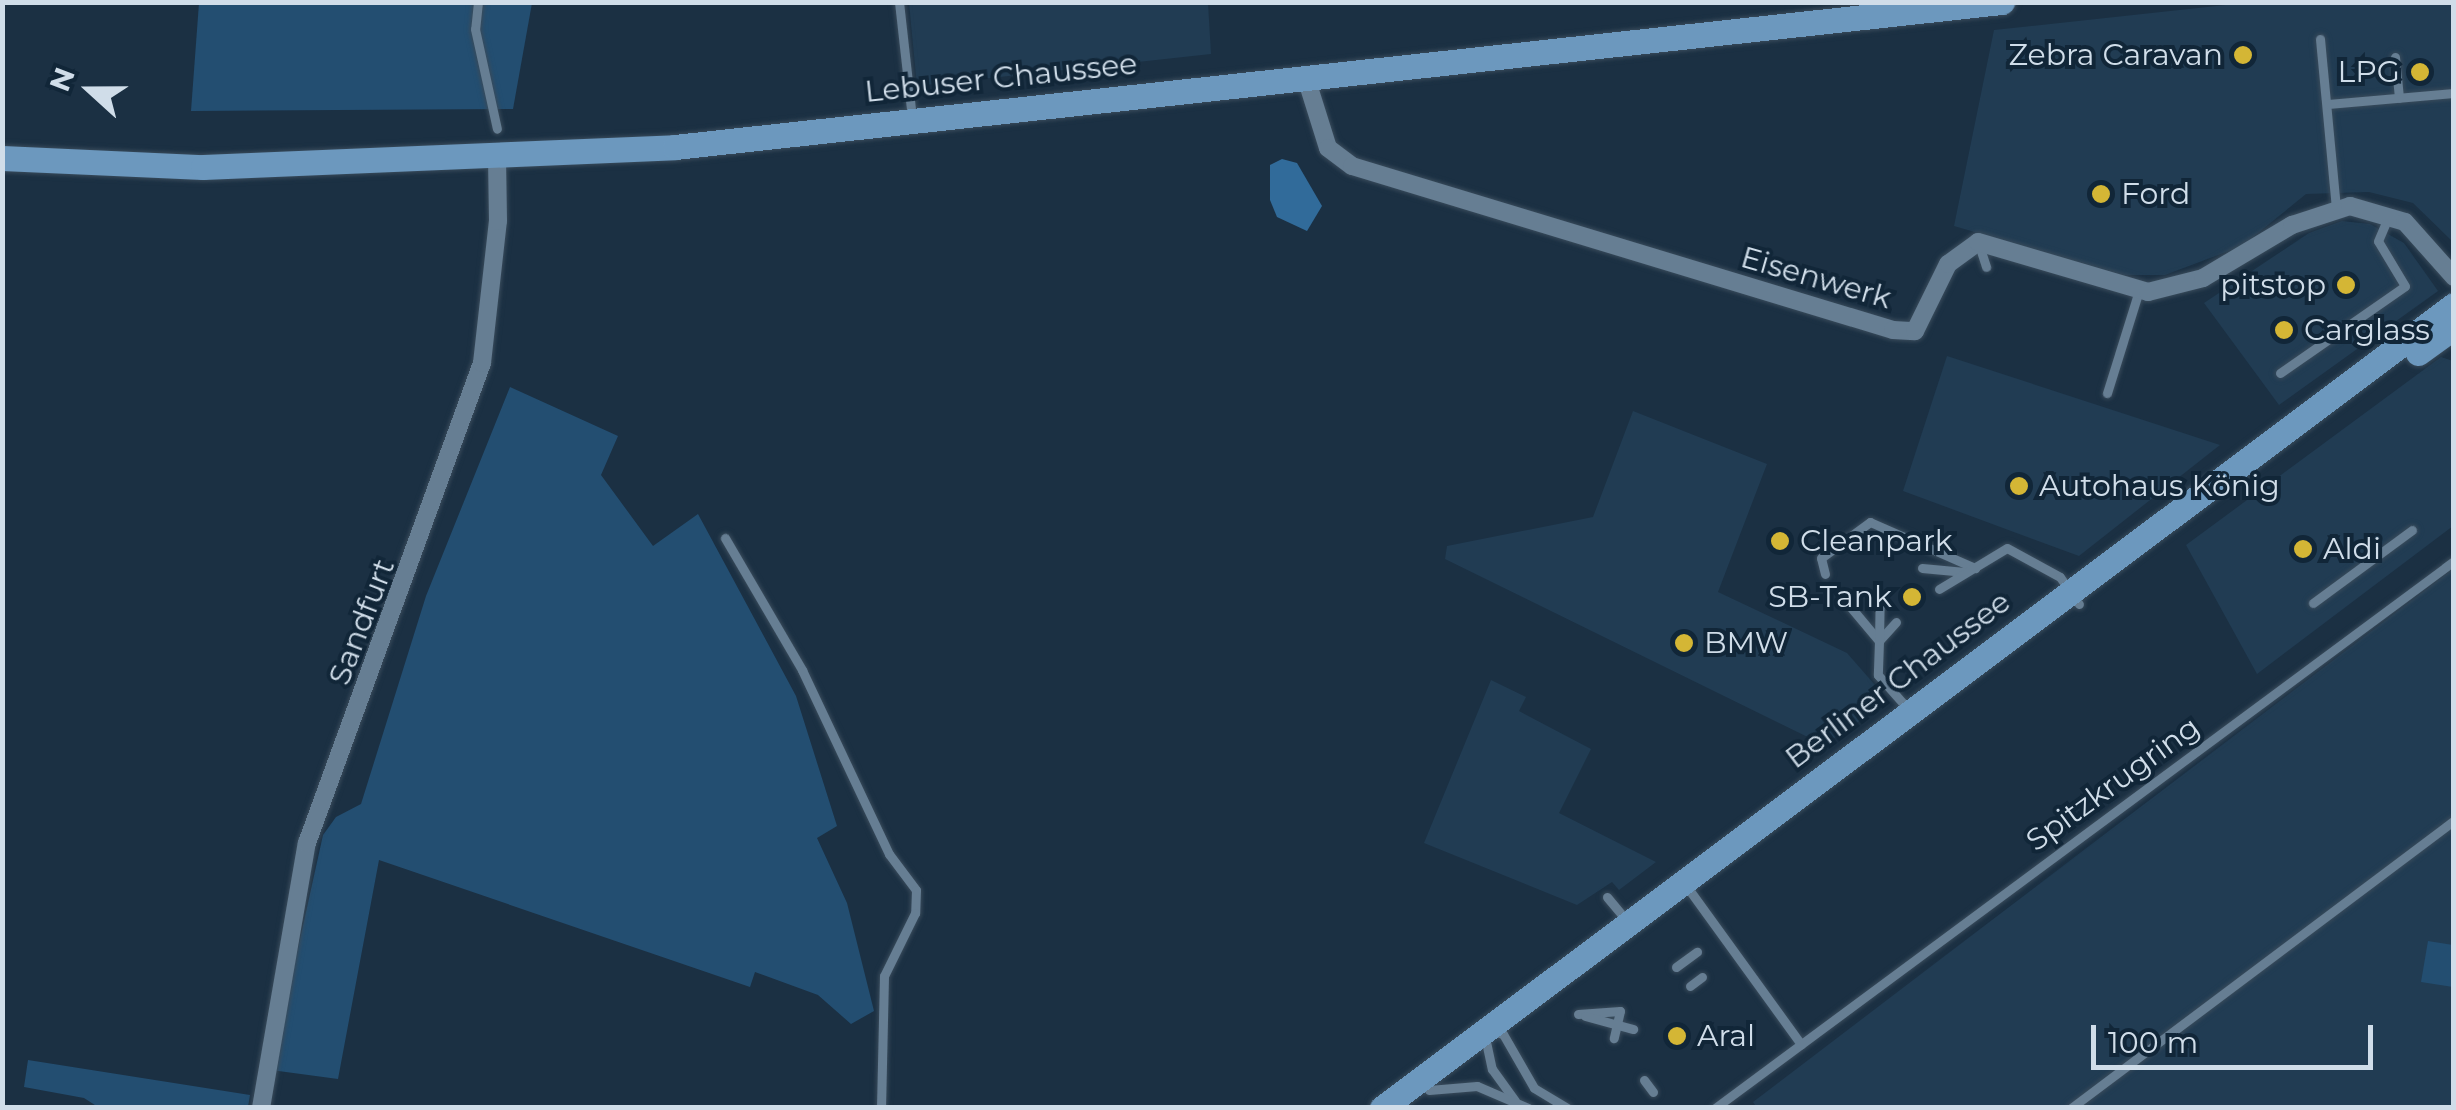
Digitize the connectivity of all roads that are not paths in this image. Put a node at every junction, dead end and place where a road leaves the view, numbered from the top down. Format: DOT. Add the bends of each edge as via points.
graph roads {
  1 [pos="478,2"];
  2 [pos="899,2"];
  3 [pos="2002,2"];
  4 [pos="2320,39"];
  5 [pos="2395,57"];
  6 [pos="1307,80"];
  7 [pos="2454,93"];
  8 [pos="2399,98"];
  9 [pos="2328,104"];
  10 [pos="912,120"];
  11 [pos="497,142"];
  12 [pos="2,158"];
  13 [pos="2336,208"];
  14 [pos="2390,213"];
  15 [pos="1978,242"];
  16 [pos="1986,266"];
  17 [pos="2454,278"];
  18 [pos="2139,290"];
  19 [pos="2454,305"];
  20 [pos="2454,327"];
  21 [pos="2280,373"];
  22 [pos="2107,393"];
  23 [pos="2412,530"];
  24 [pos="725,538"];
  25 [pos="2454,562"];
  26 [pos="1922,568"];
  27 [pos="1971,570"];
  28 [pos="1825,574"];
  29 [pos="1939,589"];
  30 [pos="1843,598"];
  31 [pos="2075,598"];
  32 [pos="1880,602"];
  33 [pos="2313,604"];
  34 [pos="1896,622"];
  35 [pos="1879,641"];
  36 [pos="1910,712"];
  37 [pos="2454,820"];
  38 [pos="1687,886"];
  39 [pos="1608,897"];
  40 [pos="1632,927"];
  41 [pos="1697,952"];
  42 [pos="1676,967"];
  43 [pos="1702,977"];
  44 [pos="1690,986"];
  45 [pos="1615,1024"];
  46 [pos="1634,1029"];
  47 [pos="1491,1037"];
  48 [pos="1614,1038"];
  49 [pos="1800,1044"];
  50 [pos="1644,1080"];
  51 [pos="1429,1090"];
  52 [pos="1653,1092"];
  53 [pos="1515,1101"];
  54 [pos="1729,1103"];
  55 [pos="261,1108"];
  56 [pos="880,1108"];
  57 [pos="1382,1108"];
  58 [pos="1408,1108"];
  59 [pos="1528,1108"];
  60 [pos="1568,1108"];
  61 [pos="1715,1108"];
  62 [pos="2071,1108"];
  1 -- 11 [label="lane" via="475,28"];
  2 -- 10 [label="lane"];
  3 -- 6 [label="main road, Lebuser Chaussee"];
  4 -- 9 [label="lane"];
  5 -- 8 [label="lane"];
  6 -- 10 [label="main road, Lebuser Chaussee"];
  6 -- 15 [label="street, Eisenwerk" via="1328,148 1352,166 1893,330 1915,331 1948,264"];
  7 -- 8 [label="lane"];
  8 -- 9 [label="lane"];
  9 -- 13 [label="lane"];
  10 -- 11 [label="main road, Lebuser Chaussee" via="675,147"];
  11 -- 12 [label="main road, Lebuser Chaussee" via="203,167"];
  11 -- 55 [label="street, Sandfurt" via="498,221 482,364 308,843"];
  13 -- 14 [label="street"];
  13 -- 18 [label="street" via="2203,278"];
  14 -- 17 [label="street" via="2420,234"];
  14 -- 21 [label="lane" via="2378,241 2405,286"];
  15 -- 16 [label="lane"];
  15 -- 18 [label="street"];
  18 -- 22 [label="lane"];
  19 -- 31 [label="main road, Berliner Chaussee"];
  20 -- 31 [label="main road, Berliner Chaussee"];
  23 -- 33 [label="lane"];
  24 -- 56 [label="lane" via="802,670 888,854 916,890 915,913 884,976"];
  25 -- 49 [label="lane, Spitzkrugring"];
  26 -- 27 [label="lane"];
  27 -- 28 [label="lane" via="1870,522 1821,558"];
  27 -- 29 [label="lane"];
  27 -- 31 [label="lane" via="2007,548 2039,561"];
  30 -- 35 [label="lane"];
  31 -- 36 [label="main road, Berliner Chaussee"];
  31 -- 38 [label="main road, Berliner Chaussee"];
  32 -- 35 [label="lane"];
  34 -- 35 [label="lane"];
  35 -- 36 [label="lane" via="1878,675"];
  36 -- 38 [label="main road, Berliner Chaussee"];
  37 -- 62 [label="lane"];
  38 -- 40 [label="main road, Berliner Chaussee"];
  38 -- 49 [label="lane"];
  39 -- 40 [label="lane"];
  40 -- 47 [label="main road, Berliner Chaussee"];
  41 -- 42 [label="lane"];
  43 -- 44 [label="lane"];
  45 -- 45 [label="lane" via="1578,1014 1620,1011"];
  45 -- 46 [label="lane"];
  45 -- 48 [label="lane"];
  47 -- 51 [label="main road, Berliner Chaussee"];
  47 -- 53 [label="lane" via="1500,1085"];
  47 -- 57 [label="main road, Berliner Chaussee"];
  47 -- 60 [label="lane" via="1534,1088"];
  49 -- 54 [label="lane, Spitzkrugring"];
  50 -- 52 [label="lane"];
  51 -- 53 [label="lane" via="1477,1086"];
  51 -- 58 [label="main road, Berliner Chaussee"];
  53 -- 59 [label="lane"];
  54 -- 61 [label="lane, Spitzkrugring"];
}
